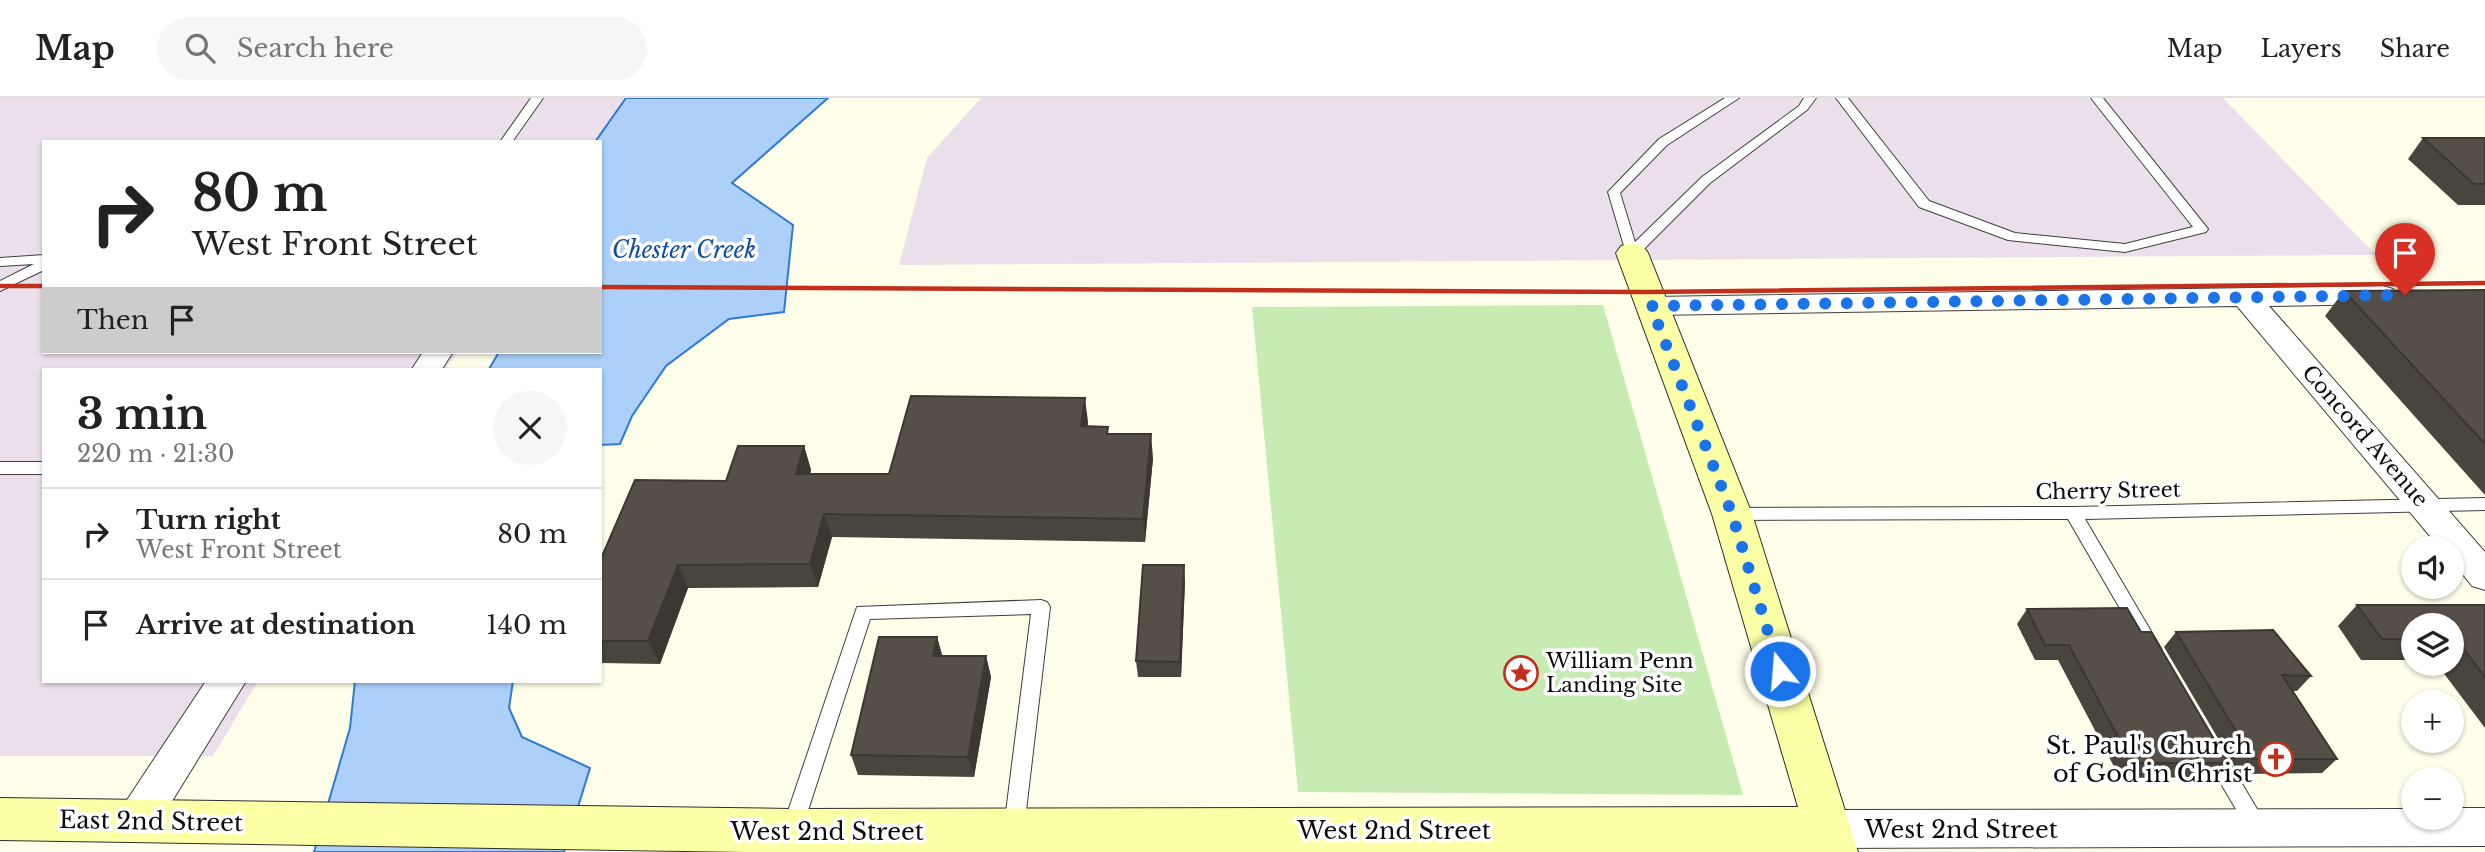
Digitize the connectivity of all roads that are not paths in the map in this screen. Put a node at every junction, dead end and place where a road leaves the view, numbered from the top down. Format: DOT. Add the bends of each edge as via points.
graph roads {
  1 [pos="537,98"];
  2 [pos="1733,98"];
  3 [pos="1810,98"];
  4 [pos="1842,98"];
  5 [pos="2097,98"];
  6 [pos="507,140"];
  7 [pos="1632,253"];
  8 [pos="0,262"];
  9 [pos="42,262"];
  10 [pos="42,263"];
  11 [pos="0,287"];
  12 [pos="2405,295"];
  13 [pos="2245,297"];
  14 [pos="1651,306"];
  15 [pos="0,468"];
  16 [pos="42,468"];
  17 [pos="2485,504"];
  18 [pos="2425,505"];
  19 [pos="2073,513"];
  20 [pos="1732,514"];
  21 [pos="2485,576"];
  22 [pos="2162,666"];
  23 [pos="226,683"];
  24 [pos="2203,736"];
  25 [pos="0,819"];
  26 [pos="138,819"];
  27 [pos="302,823"];
  28 [pos="2485,827"];
  29 [pos="2258,829"];
  30 [pos="791,831"];
  31 [pos="1014,831"];
  32 [pos="1831,840"];
  33 [pos="1371,841"];
  1 -- 6 [label="lane"];
  2 -- 7 [label="lane" via="1663,142 1614,192"];
  3 -- 7 [label="lane" via="1803,108 1706,180"];
  4 -- 5 [label="lane" via="1924,204 2013,237 2125,248 2201,229"];
  7 -- 14 [label="street"];
  8 -- 9 [label="lane"];
  10 -- 11 [label="lane"];
  12 -- 13 [label="street"];
  13 -- 14 [label="street"];
  13 -- 18 [label="street, Concord Avenue"];
  14 -- 20 [label="street"];
  15 -- 16 [label="lane"];
  17 -- 18 [label="lane, Cherry Street"];
  18 -- 19 [label="lane, Cherry Street"];
  18 -- 21 [label="street, Concord Avenue"];
  19 -- 20 [label="lane, Cherry Street"];
  19 -- 22 [label="lane"];
  20 -- 32 [label="street"];
  23 -- 26 [label="street"];
  24 -- 29 [label="lane"];
  25 -- 26 [label="street, East 2nd Street"];
  26 -- 27 [label="street, East 2nd Street"];
  27 -- 30 [label="street, West 2nd Street"];
  28 -- 29 [label="street, West 2nd Street"];
  29 -- 32 [label="street, West 2nd Street"];
  30 -- 31 [label="street, West 2nd Street"];
  30 -- 31 [label="lane" via="863,612 1041,607"];
  31 -- 33 [label="street, West 2nd Street"];
  32 -- 33 [label="street, West 2nd Street"];
}
